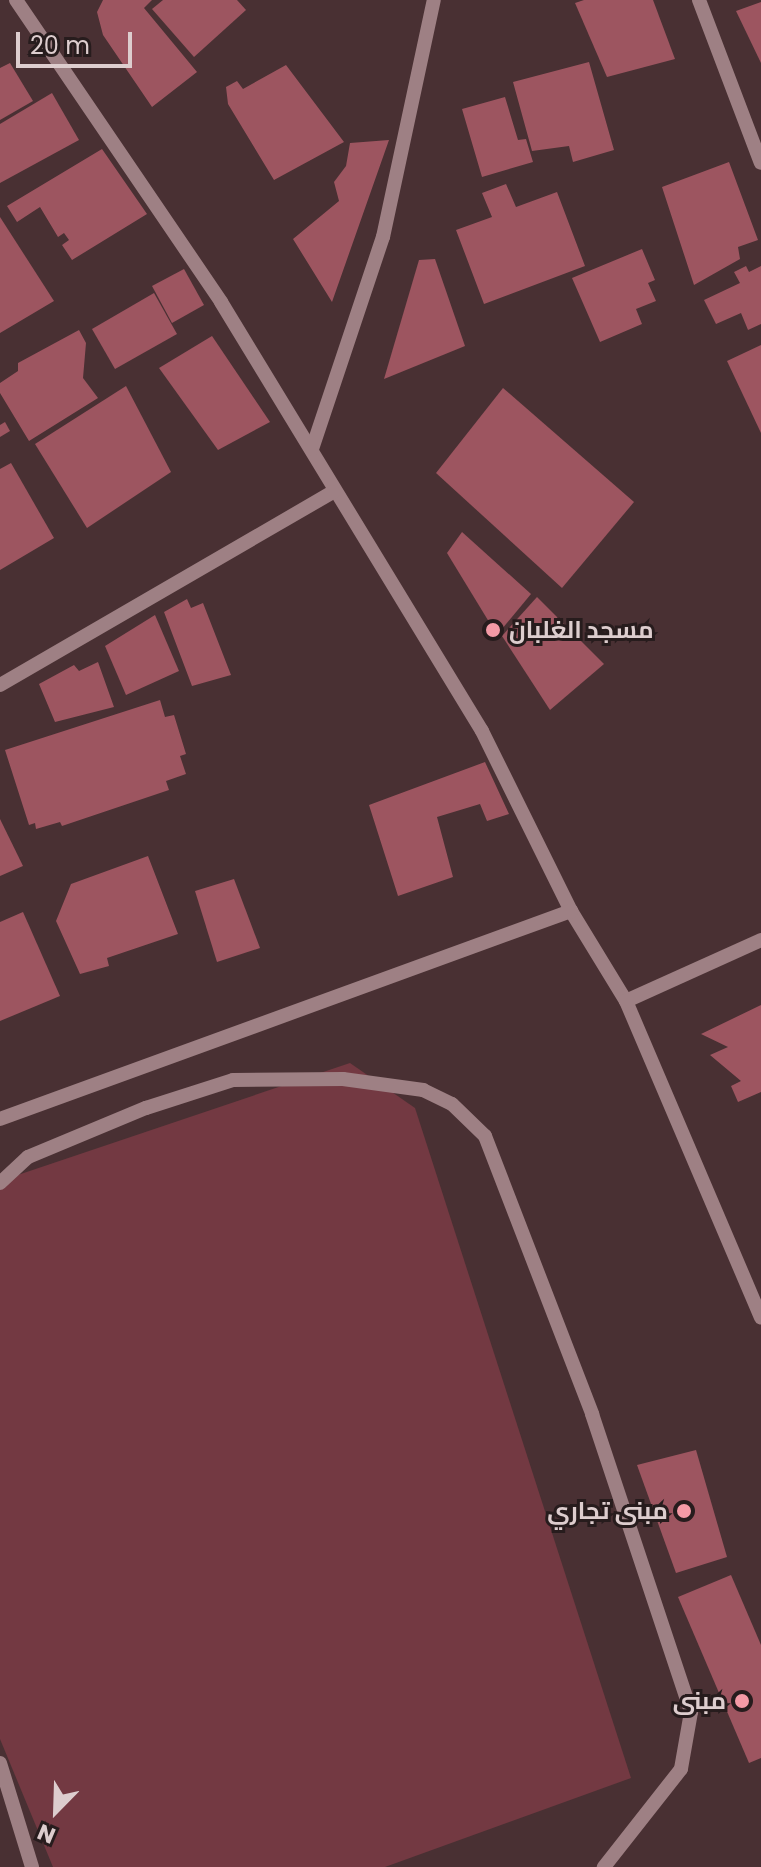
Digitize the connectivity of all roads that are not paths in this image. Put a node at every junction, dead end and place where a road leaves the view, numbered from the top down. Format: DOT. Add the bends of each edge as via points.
graph roads {
  1 [pos="16,0"];
  2 [pos="434,0"];
  3 [pos="699,0"];
  4 [pos="761,163"];
  5 [pos="312,449"];
  6 [pos="333,492"];
  7 [pos="0,685"];
  8 [pos="571,911"];
  9 [pos="761,940"];
  10 [pos="626,1001"];
  11 [pos="0,1119"];
  12 [pos="0,1183"];
  13 [pos="761,1317"];
  14 [pos="0,1763"];
  15 [pos="32,1867"];
  16 [pos="604,1867"];
  1 -- 5 [label="street" via="221,302"];
  2 -- 5 [label="street" via="383,237"];
  3 -- 4 [label="street"];
  5 -- 6 [label="street"];
  6 -- 7 [label="street"];
  6 -- 8 [label="street" via="482,731"];
  8 -- 10 [label="street"];
  8 -- 11 [label="street"];
  9 -- 10 [label="street"];
  10 -- 13 [label="street"];
  12 -- 16 [label="street" via="28,1157 146,1108 233,1080 343,1079 423,1090 452,1104 485,1136 592,1414 691,1712 681,1769"];
  14 -- 15 [label="street"];
}
